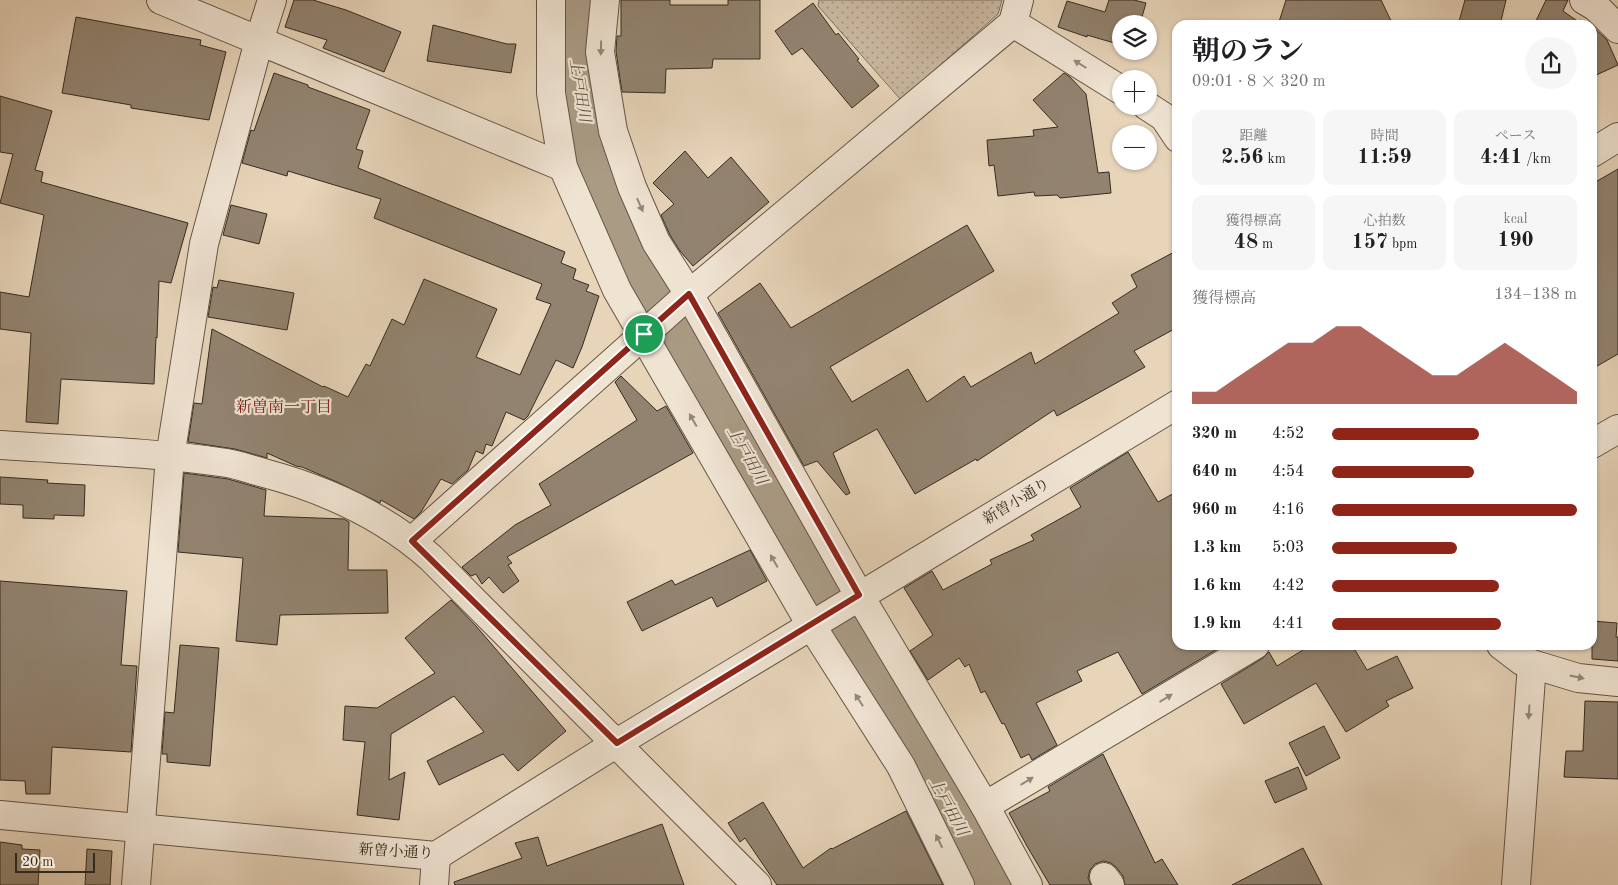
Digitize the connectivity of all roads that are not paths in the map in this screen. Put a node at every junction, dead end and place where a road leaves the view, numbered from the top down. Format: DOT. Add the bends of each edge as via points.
graph roads {
  1 [pos="161,0"];
  2 [pos="272,0"];
  3 [pos="552,0"];
  4 [pos="605,0"];
  5 [pos="1584,0"];
  6 [pos="1016,11"];
  7 [pos="1618,29"];
  8 [pos="259,40"];
  9 [pos="1112,83"];
  10 [pos="1157,112"];
  11 [pos="1172,129"];
  12 [pos="1618,137"];
  13 [pos="1597,150"];
  14 [pos="563,167"];
  15 [pos="688,295"];
  16 [pos="645,334"];
  17 [pos="1172,408"];
  18 [pos="1618,428"];
  19 [pos="1597,441"];
  20 [pos="0,445"];
  21 [pos="170,457"];
  22 [pos="412,541"];
  23 [pos="857,597"];
  24 [pos="814,623"];
  25 [pos="1247,650"];
  26 [pos="1508,650"];
  27 [pos="1532,664"];
  28 [pos="1618,682"];
  29 [pos="617,743"];
  30 [pos="985,806"];
  31 [pos="0,815"];
  32 [pos="141,829"];
  33 [pos="436,856"];
  34 [pos="136,885"];
  35 [pos="434,885"];
  36 [pos="757,885"];
  37 [pos="960,885"];
  38 [pos="1028,885"];
  39 [pos="1516,885"];
  1 -- 8 [label="street"];
  2 -- 8 [label="street"];
  3 -- 14 [label="street" via="551,94"];
  4 -- 15 [label="street, one-way" via="600,52 613,130 632,187 656,242"];
  5 -- 7 [label="street"];
  9 -- 6 [label="street, one-way"];
  6 -- 15 [label="street"];
  8 -- 14 [label="street"];
  8 -- 21 [label="street" via="204,244"];
  10 -- 11 [label="street"];
  12 -- 13 [label="street"];
  14 -- 16 [label="street" via="617,290"];
  15 -- 16 [label="street"];
  15 -- 23 [label="street"];
  16 -- 22 [label="street"];
  24 -- 16 [label="street, one-way"];
  17 -- 23 [label="street, 新曽小通り"];
  18 -- 19 [label="street"];
  20 -- 21 [label="street"];
  21 -- 22 [label="street" via="229,463 296,482 347,502"];
  21 -- 32 [label="street"];
  22 -- 29 [label="street"];
  23 -- 24 [label="street, 新曽小通り"];
  23 -- 30 [label="street"];
  24 -- 29 [label="street, 新曽小通り"];
  37 -- 24 [label="street, one-way" via="901,766"];
  30 -- 25 [label="street, one-way"];
  26 -- 27 [label="street"];
  27 -- 28 [label="street, one-way" via="1578,678"];
  27 -- 39 [label="street, one-way"];
  29 -- 33 [label="street, 新曽小通り"];
  29 -- 36 [label="street"];
  30 -- 38 [label="street"];
  31 -- 32 [label="street, 新曽小通り"];
  32 -- 33 [label="street, 新曽小通り"];
  32 -- 34 [label="street"];
  33 -- 35 [label="street"];
}
